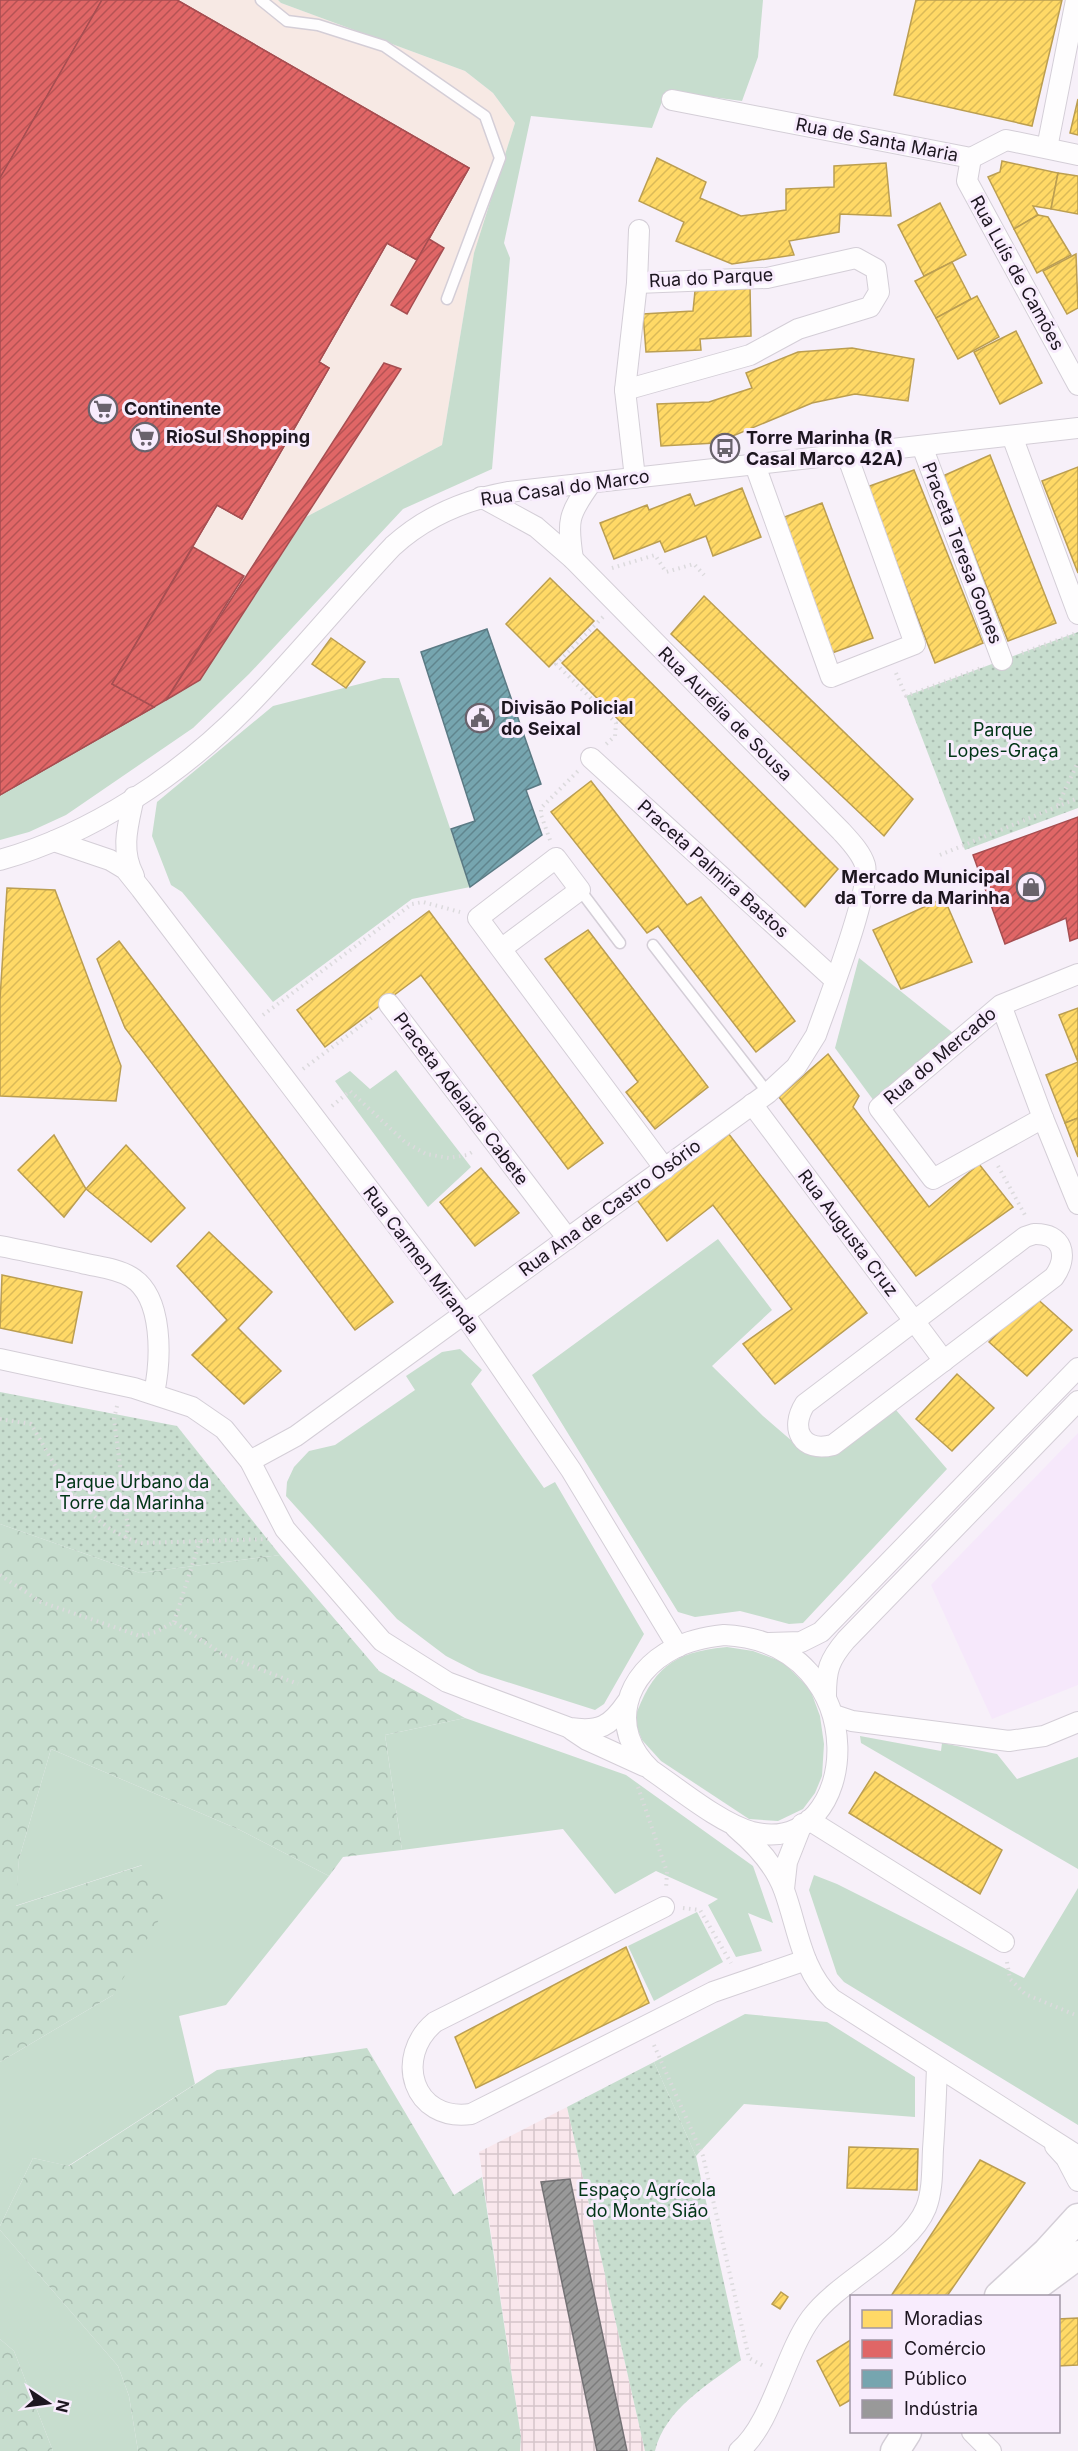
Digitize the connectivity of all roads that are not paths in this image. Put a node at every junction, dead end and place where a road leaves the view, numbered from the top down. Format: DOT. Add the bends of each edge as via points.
graph roads {
  1 [pos="261,0"];
  2 [pos="1076,0"];
  3 [pos="672,100"];
  4 [pos="1047,148"];
  5 [pos="1078,154"];
  6 [pos="971,158"];
  7 [pos="639,230"];
  8 [pos="637,282"];
  9 [pos="447,298"];
  10 [pos="1078,385"];
  11 [pos="626,390"];
  12 [pos="1078,429"];
  13 [pos="1012,436"];
  14 [pos="922,446"];
  15 [pos="847,455"];
  16 [pos="755,465"];
  17 [pos="635,478"];
  18 [pos="591,483"];
  19 [pos="481,497"];
  20 [pos="573,559"];
  21 [pos="1078,614"];
  22 [pos="1002,660"];
  23 [pos="591,759"];
  24 [pos="134,797"];
  25 [pos="54,841"];
  26 [pos="0,860"];
  27 [pos="866,874"];
  28 [pos="141,889"];
  29 [pos="580,890"];
  30 [pos="620,943"];
  31 [pos="653,945"];
  32 [pos="501,948"];
  33 [pos="1078,974"];
  34 [pos="834,980"];
  35 [pos="389,1005"];
  36 [pos="1001,1005"];
  37 [pos="760,1099"];
  38 [pos="1043,1118"];
  39 [pos="665,1169"];
  40 [pos="1078,1204"];
  41 [pos="567,1239"];
  42 [pos="0,1246"];
  43 [pos="464,1314"];
  44 [pos="914,1321"];
  45 [pos="0,1359"];
  46 [pos="944,1361"];
  47 [pos="1078,1368"];
  48 [pos="154,1393"];
  49 [pos="1078,1401"];
  50 [pos="250,1461"];
  51 [pos="900,1551"];
  52 [pos="917,1566"];
  53 [pos="769,1643"];
  54 [pos="678,1647"];
  55 [pos="826,1695"];
  56 [pos="627,1702"];
  57 [pos="834,1715"];
  58 [pos="1078,1722"];
  59 [pos="570,1728"];
  60 [pos="651,1770"];
  61 [pos="806,1822"];
  62 [pos="730,1823"];
  63 [pos="784,1889"];
  64 [pos="664,1907"];
  65 [pos="1004,1942"];
  66 [pos="806,1960"];
  67 [pos="937,2067"];
  68 [pos="1047,2138"];
  69 [pos="1078,2156"];
  70 [pos="1078,2181"];
  71 [pos="1078,2218"];
  72 [pos="1078,2255"];
  73 [pos="1000,2295"];
  74 [pos="1025,2295"];
  75 [pos="906,2433"];
  76 [pos="973,2433"];
  77 [pos="740,2451"];
  78 [pos="895,2451"];
  79 [pos="991,2451"];
  1 -- 9 [label="lane" via="287,21 384,46 485,117 500,158"];
  2 -- 4 [label="street"];
  3 -- 6 [label="street, Rua de Santa Maria"];
  4 -- 5 [label="street, Rua de Santa Maria"];
  4 -- 6 [label="street, Rua de Santa Maria" via="1006,140"];
  6 -- 10 [label="street, Rua Luís de Camões" via="967,181"];
  7 -- 8 [label="street"];
  8 -- 11 [label="street"];
  8 -- 11 [label="street, Rua do Parque" via="767,278 856,258 876,269 879,292 870,307 798,328 750,355"];
  11 -- 17 [label="street"];
  12 -- 13 [label="street, Rua Casal do Marco"];
  13 -- 14 [label="street, Rua Casal do Marco"];
  13 -- 21 [label="street"];
  14 -- 15 [label="street, Rua Casal do Marco"];
  14 -- 22 [label="street, Praceta Teresa Gomes"];
  15 -- 16 [label="street, Rua Casal do Marco"];
  15 -- 16 [label="street" via="915,644 831,677"];
  16 -- 17 [label="street, Rua Casal do Marco"];
  17 -- 18 [label="street, Rua Casal do Marco"];
  18 -- 19 [label="street, Rua Casal do Marco"];
  18 -- 20 [label="street" via="570,517"];
  19 -- 20 [label="street, Rua Aurélia de Sousa" via="536,527"];
  19 -- 24 [label="street, Rua Casal do Marco" via="429,518 410,531 246,708 187,760"];
  20 -- 27 [label="street, Rua Aurélia de Sousa" via="841,831 860,854"];
  23 -- 34 [label="street, Praceta Palmira Bastos"];
  24 -- 25 [label="street, Rua Casal do Marco"];
  24 -- 28 [label="street, Rua Carmen Miranda" via="126,854"];
  25 -- 26 [label="street, Rua Casal do Marco"];
  25 -- 28 [label="street, Rua Carmen Miranda" via="110,860 125,869"];
  27 -- 34 [label="street, Rua Ana de Castro Osório" via="864,894"];
  28 -- 43 [label="street, Rua Carmen Miranda"];
  29 -- 30 [label="lane"];
  29 -- 32 [label="street"];
  29 -- 32 [label="street" via="556,858 478,918"];
  31 -- 37 [label="lane"];
  32 -- 39 [label="street"];
  33 -- 36 [label="street, Rua do Mercado"];
  34 -- 37 [label="street, Rua Ana de Castro Osório" via="806,1054 787,1077"];
  35 -- 41 [label="street, Praceta Adelaide Cabete"];
  36 -- 38 [label="street, Rua do Mercado"];
  36 -- 38 [label="street, Rua do Mercado" via="879,1108 933,1179"];
  37 -- 39 [label="street, Rua Ana de Castro Osório"];
  37 -- 44 [label="street, Rua Augusta Cruz"];
  38 -- 40 [label="street, Rua do Mercado"];
  39 -- 41 [label="street, Rua Ana de Castro Osório"];
  41 -- 43 [label="street, Rua Ana de Castro Osório"];
  42 -- 48 [label="street" via="113,1270 141,1285 152,1304 159,1350"];
  43 -- 50 [label="street, Rua Ana de Castro Osório" via="296,1436"];
  43 -- 54 [label="street, Rua Carmen Miranda" via="572,1470"];
  44 -- 46 [label="street, Rua Augusta Cruz"];
  44 -- 46 [label="street" via="805,1404 797,1421 801,1437 818,1447 833,1445"];
  44 -- 46 [label="street" via="1025,1237 1050,1235 1057,1241 1063,1255 1061,1268 1054,1277"];
  45 -- 48 [label="street"];
  47 -- 51 [label="street"];
  48 -- 50 [label="street" via="192,1407 224,1429"];
  49 -- 52 [label="street"];
  50 -- 59 [label="street" via="285,1529 382,1641 458,1687"];
  51 -- 52 [label="street"];
  51 -- 53 [label="street" via="820,1632 801,1642"];
  52 -- 55 [label="street" via="836,1652 826,1673"];
  53 -- 54 [label="street" via="724,1635"];
  53 -- 55 [label="street" via="804,1666"];
  54 -- 56 [label="street" via="644,1671"];
  55 -- 57 [label="street"];
  56 -- 59 [label="street" via="611,1722 600,1728"];
  56 -- 60 [label="street" via="625,1724 630,1740"];
  57 -- 58 [label="street" via="1009,1741 1044,1736"];
  57 -- 61 [label="street" via="839,1742 836,1772 828,1794"];
  59 -- 60 [label="street"];
  60 -- 62 [label="street"];
  61 -- 62 [label="street" via="793,1830 766,1834"];
  61 -- 63 [label="street" via="787,1862"];
  61 -- 65 [label="street"];
  62 -- 63 [label="street" via="764,1856"];
  63 -- 66 [label="street"];
  64 -- 66 [label="street" via="435,2022 423,2032 413,2050 415,2085 425,2099 447,2114 471,2114 712,1992"];
  66 -- 67 [label="street" via="817,1982 832,1999"];
  67 -- 68 [label="street"];
  67 -- 77 [label="street" via="932,2175 925,2210 904,2238 824,2302 810,2319 757,2429"];
  68 -- 69 [label="street"];
  68 -- 70 [label="street" via="1066,2158"];
  71 -- 73 [label="main road"];
  72 -- 74 [label="main road"];
  75 -- 78 [label="main road"];
  76 -- 79 [label="street"];
}
